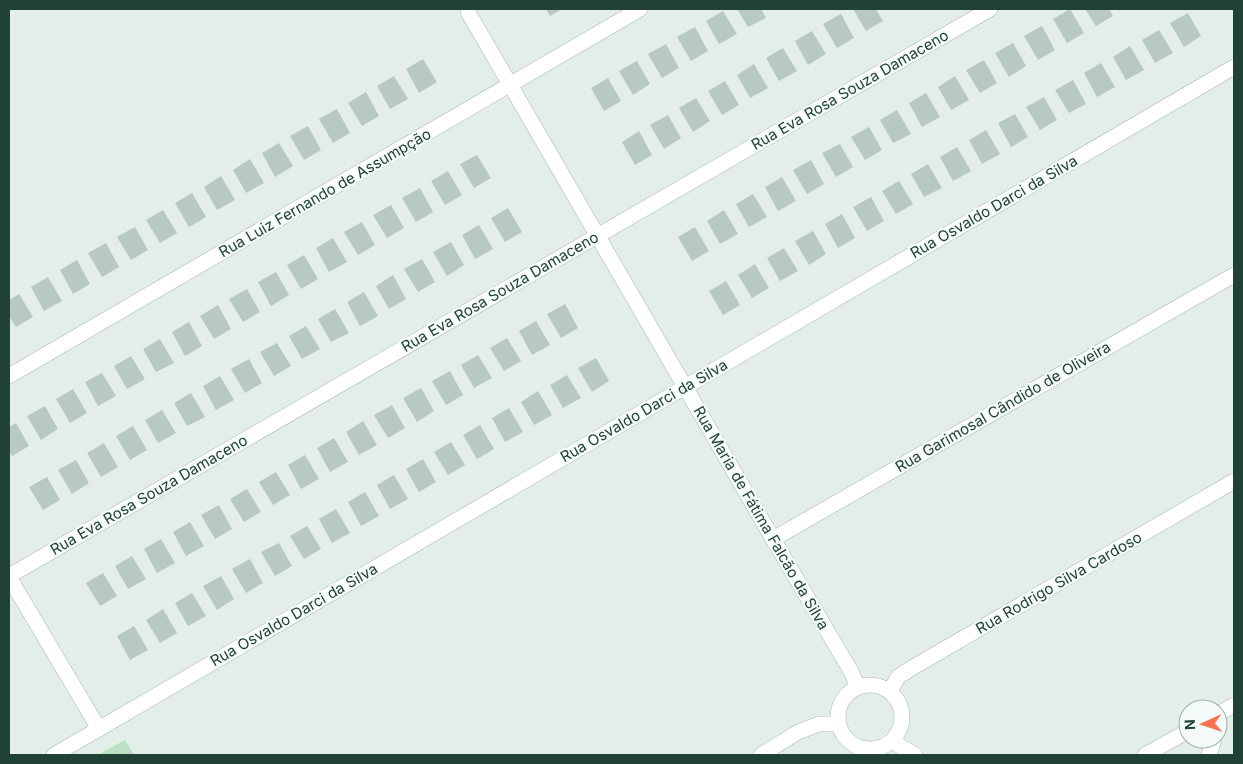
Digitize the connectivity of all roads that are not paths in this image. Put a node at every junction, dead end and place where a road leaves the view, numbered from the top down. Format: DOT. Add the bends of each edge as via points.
graph roads {
  1 [pos="640,9"];
  2 [pos="990,9"];
  3 [pos="468,12"];
  4 [pos="1234,68"];
  5 [pos="510,84"];
  6 [pos="598,236"];
  7 [pos="1234,275"];
  8 [pos="9,376"];
  9 [pos="685,387"];
  10 [pos="1234,482"];
  11 [pos="773,539"];
  12 [pos="9,576"];
  13 [pos="857,687"];
  14 [pos="890,691"];
  15 [pos="838,724"];
  16 [pos="99,729"];
  17 [pos="1178,737"];
  18 [pos="892,741"];
  19 [pos="849,749"];
  20 [pos="54,755"];
  21 [pos="761,755"];
  22 [pos="915,755"];
  23 [pos="1145,755"];
  1 -- 5 [label="street, Rua Luiz Fernando de Assumpção"];
  2 -- 6 [label="street, Rua Eva Rosa Souza Damaceno"];
  3 -- 5 [label="street, Rua Maria de Fátima Falcão da Silva"];
  4 -- 9 [label="street, Rua Osvaldo Darci da Silva"];
  5 -- 6 [label="street, Rua Maria de Fátima Falcão da Silva"];
  5 -- 8 [label="street, Rua Luiz Fernando de Assumpção"];
  6 -- 9 [label="street, Rua Maria de Fátima Falcão da Silva"];
  6 -- 12 [label="street, Rua Eva Rosa Souza Damaceno"];
  7 -- 11 [label="street, Rua Garimosal Cândido de Oliveira"];
  9 -- 11 [label="street, Rua Maria de Fátima Falcão da Silva"];
  9 -- 16 [label="street, Rua Osvaldo Darci da Silva"];
  10 -- 14 [label="street, Rua Rodrigo Silva Cardoso" via="910,669 898,677"];
  11 -- 13 [label="street, Rua Maria de Fátima Falcão da Silva" via="852,673"];
  12 -- 16 [label="street"];
  13 -- 14 [label="street" via="879,685"];
  13 -- 15 [label="street" via="841,702"];
  14 -- 18 [label="street" via="902,710 899,732"];
  15 -- 19 [label="street"];
  15 -- 21 [label="street" via="819,724 798,732"];
  16 -- 20 [label="street, Rua Osvaldo Darci da Silva"];
  17 -- 23 [label="street"];
  18 -- 19 [label="street" via="872,750"];
  18 -- 22 [label="street"];
}
